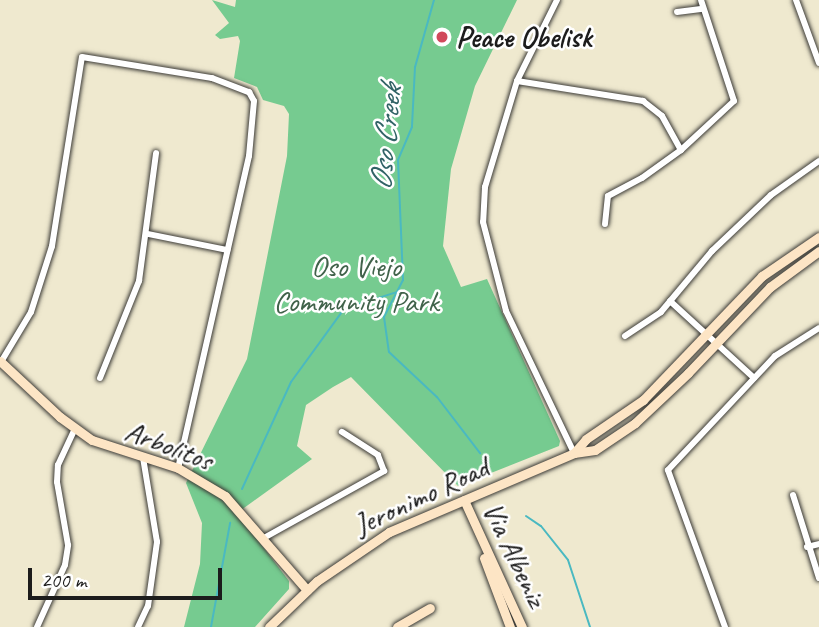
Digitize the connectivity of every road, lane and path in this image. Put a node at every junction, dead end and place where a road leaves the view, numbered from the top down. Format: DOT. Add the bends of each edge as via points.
graph roads {
  1 [pos="557,0"];
  2 [pos="701,0"];
  3 [pos="796,0"];
  4 [pos="703,9"];
  5 [pos="677,12"];
  6 [pos="819,63"];
  7 [pos="517,81"];
  8 [pos="681,150"];
  9 [pos="156,153"];
  10 [pos="819,161"];
  11 [pos="605,224"];
  12 [pos="148,234"];
  13 [pos="819,237"];
  14 [pos="226,250"];
  15 [pos="819,251"];
  16 [pos="670,301"];
  17 [pos="819,328"];
  18 [pos="708,334"];
  19 [pos="625,336"];
  20 [pos="716,342"];
  21 [pos="1,361"];
  22 [pos="754,378"];
  23 [pos="100,379"];
  24 [pos="75,429"];
  25 [pos="342,432"];
  26 [pos="573,453"];
  27 [pos="143,457"];
  28 [pos="178,468"];
  29 [pos="793,495"];
  30 [pos="464,500"];
  31 [pos="262,539"];
  32 [pos="819,544"];
  33 [pos="807,547"];
  34 [pos="819,578"];
  35 [pos="307,590"];
  36 [pos="430,608"];
  37 [pos="516,610"];
  38 [pos="505,614"];
  39 [pos="37,627"];
  40 [pos="138,627"];
  41 [pos="269,627"];
  42 [pos="397,627"];
  43 [pos="510,627"];
  44 [pos="522,627"];
  45 [pos="724,627"];
  1 -- 7 [label="street"];
  2 -- 4 [label="street"];
  3 -- 6 [label="street"];
  4 -- 5 [label="street"];
  4 -- 8 [label="street" via="734,101"];
  7 -- 8 [label="street" via="643,101 662,116"];
  7 -- 26 [label="street" via="485,187 483,222 506,311"];
  8 -- 11 [label="street" via="608,196"];
  9 -- 12 [label="street"];
  10 -- 16 [label="street" via="737,225"];
  12 -- 14 [label="street"];
  12 -- 23 [label="street" via="139,281"];
  13 -- 18 [label="main road, Jeronimo Road" via="762,276"];
  14 -- 21 [label="street" via="249,156 254,101 249,92 212,78 82,57 52,246 31,312"];
  14 -- 28 [label="street"];
  15 -- 20 [label="main road, Jeronimo Road" via="770,287"];
  16 -- 18 [label="street"];
  16 -- 19 [label="street" via="644,327"];
  17 -- 22 [label="street" via="793,341"];
  18 -- 20 [label="street"];
  18 -- 26 [label="main road, Jeronimo Road" via="643,400"];
  20 -- 22 [label="street"];
  20 -- 26 [label="main road, Jeronimo Road" via="635,423 595,450"];
  21 -- 24 [label="main road, Arbolitos"];
  22 -- 45 [label="street" via="668,470"];
  24 -- 27 [label="main road, Arbolitos" via="102,445"];
  24 -- 39 [label="street" via="58,465 68,545 65,565"];
  25 -- 31 [label="street" via="378,455 384,471"];
  26 -- 30 [label="main road, Jeronimo Road"];
  27 -- 28 [label="main road, Arbolitos"];
  27 -- 40 [label="street" via="157,542 148,606"];
  28 -- 31 [label="main road, Arbolitos" via="225,496"];
  29 -- 33 [label="street"];
  30 -- 35 [label="main road, Jeronimo Road" via="389,532"];
  30 -- 37 [label="main road, Via Albeniz"];
  30 -- 38 [label="main road, Via Albeniz"];
  31 -- 35 [label="main road, Arbolitos"];
  32 -- 33 [label="street"];
  33 -- 34 [label="street"];
  35 -- 41 [label="main road, Jeronimo Road"];
  36 -- 42 [label="main road"];
  37 -- 38 [label="main road"];
  37 -- 44 [label="main road, Via Albeniz"];
  38 -- 43 [label="main road, Via Albeniz"];
}
